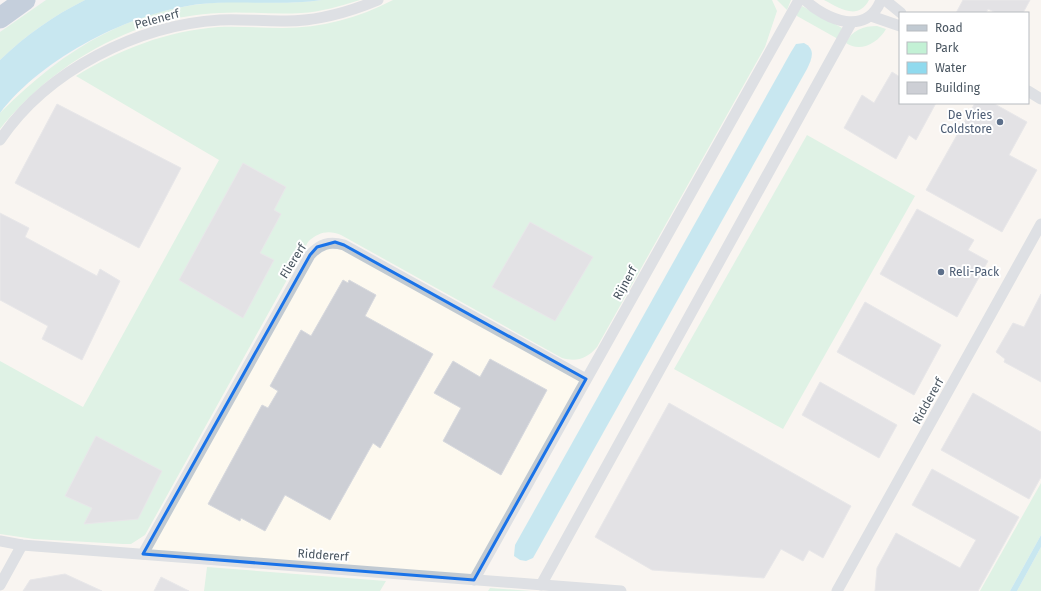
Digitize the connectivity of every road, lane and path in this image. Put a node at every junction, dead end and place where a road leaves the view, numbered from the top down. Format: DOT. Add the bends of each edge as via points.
graph roads {
  1 [pos="25,0"];
  2 [pos="378,0"];
  3 [pos="799,0"];
  4 [pos="805,0"];
  5 [pos="881,0"];
  6 [pos="885,0"];
  7 [pos="900,12"];
  8 [pos="871,16"];
  9 [pos="0,18"];
  10 [pos="851,23"];
  11 [pos="899,26"];
  12 [pos="1029,92"];
  13 [pos="1041,99"];
  14 [pos="0,140"];
  15 [pos="1041,224"];
  16 [pos="586,379"];
  17 [pos="0,542"];
  18 [pos="22,545"];
  19 [pos="143,554"];
  20 [pos="474,580"];
  21 [pos="0,585"];
  22 [pos="541,585"];
  23 [pos="621,591"];
  24 [pos="837,591"];
  1 -- 9 [label="highway"];
  2 -- 14 [label="street, Pelenerf" via="321,18 196,22 134,39 72,70 35,101"];
  3 -- 16 [label="street, Rijnerf"];
  4 -- 10 [label="street" via="839,20"];
  5 -- 8 [label="street"];
  6 -- 7 [label="street"];
  8 -- 10 [label="street"];
  8 -- 11 [label="street"];
  10 -- 22 [label="street"];
  12 -- 13 [label="street"];
  15 -- 24 [label="street, Riddererf"];
  16 -- 19 [label="street, Fliererf" via="344,245 334,242 317,246"];
  16 -- 20 [label="street, Rijnerf"];
  17 -- 18 [label="street"];
  18 -- 19 [label="street, Riddererf"];
  18 -- 21 [label="street"];
  19 -- 20 [label="street, Riddererf"];
  20 -- 22 [label="street, Riddererf"];
  22 -- 23 [label="street, Riddererf"];
}
